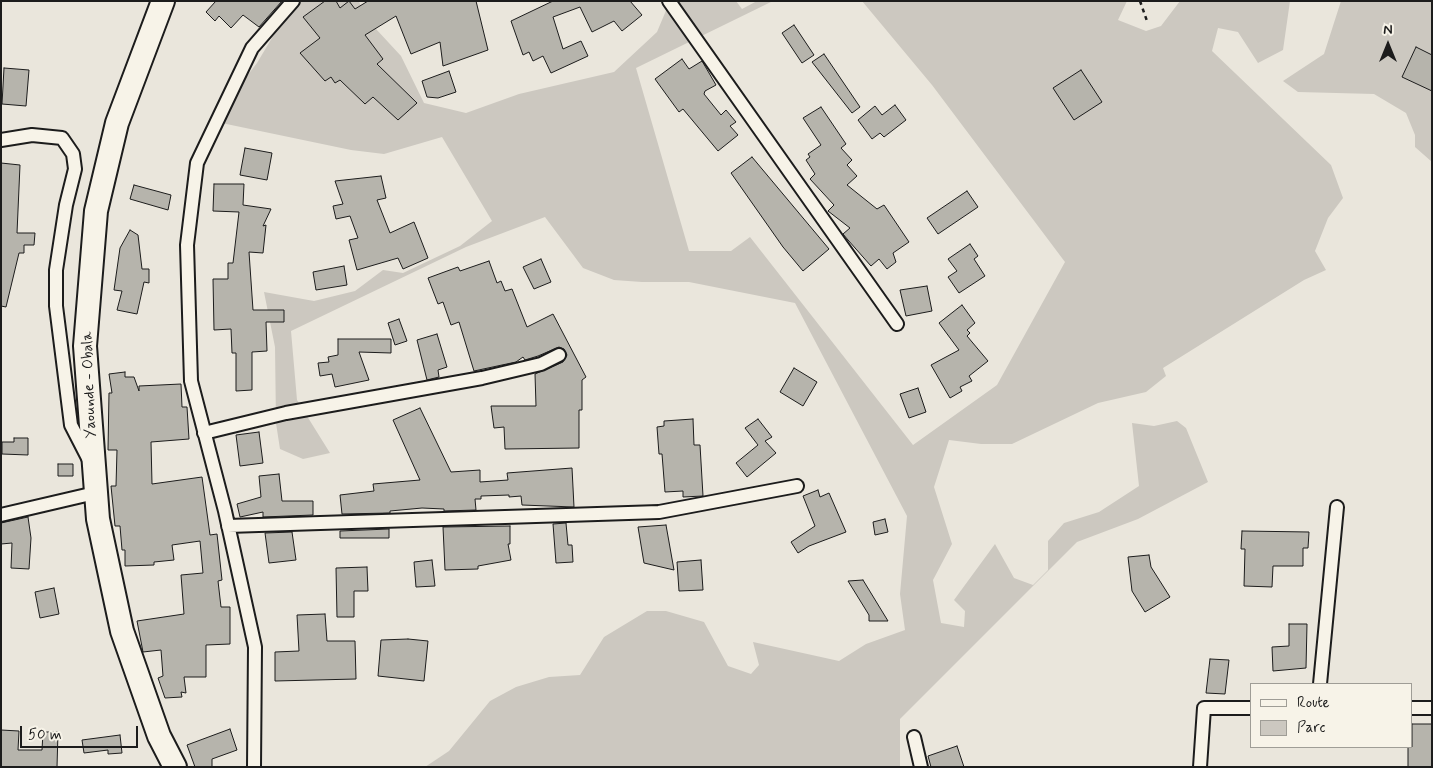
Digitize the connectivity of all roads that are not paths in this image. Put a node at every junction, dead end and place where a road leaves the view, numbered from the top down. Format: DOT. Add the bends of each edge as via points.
graph roads {
  1 [pos="163,1"];
  2 [pos="293,1"];
  3 [pos="668,1"];
  4 [pos="1,140"];
  5 [pos="897,324"];
  6 [pos="559,355"];
  7 [pos="204,432"];
  8 [pos="94,469"];
  9 [pos="797,486"];
  10 [pos="95,493"];
  11 [pos="1337,507"];
  12 [pos="1,515"];
  13 [pos="228,526"];
  14 [pos="1320,683"];
  15 [pos="1250,708"];
  16 [pos="1413,708"];
  17 [pos="1432,708"];
  18 [pos="914,737"];
  19 [pos="176,767"];
  20 [pos="254,767"];
  21 [pos="921,767"];
  22 [pos="1200,767"];
  1 -- 8 [label="highway, Yaounde - Obala" via="117,123 96,211 85,346"];
  2 -- 7 [label="street" via="252,48 197,163 187,255 191,380"];
  3 -- 5 [label="street"];
  4 -- 8 [label="street" via="32,135 62,138 73,154 75,169 56,270 56,306 71,425"];
  6 -- 7 [label="street" via="541,364 482,378 286,413"];
  7 -- 13 [label="street"];
  8 -- 10 [label="highway, Yaounde - Obala"];
  9 -- 13 [label="street" via="659,512"];
  10 -- 12 [label="street"];
  10 -- 19 [label="highway, Yaounde - Obala" via="122,632 159,736"];
  11 -- 14 [label="street"];
  13 -- 20 [label="street" via="255,647"];
  15 -- 22 [label="street" via="1204,708"];
  16 -- 17 [label="street"];
  18 -- 21 [label="street"];
}
